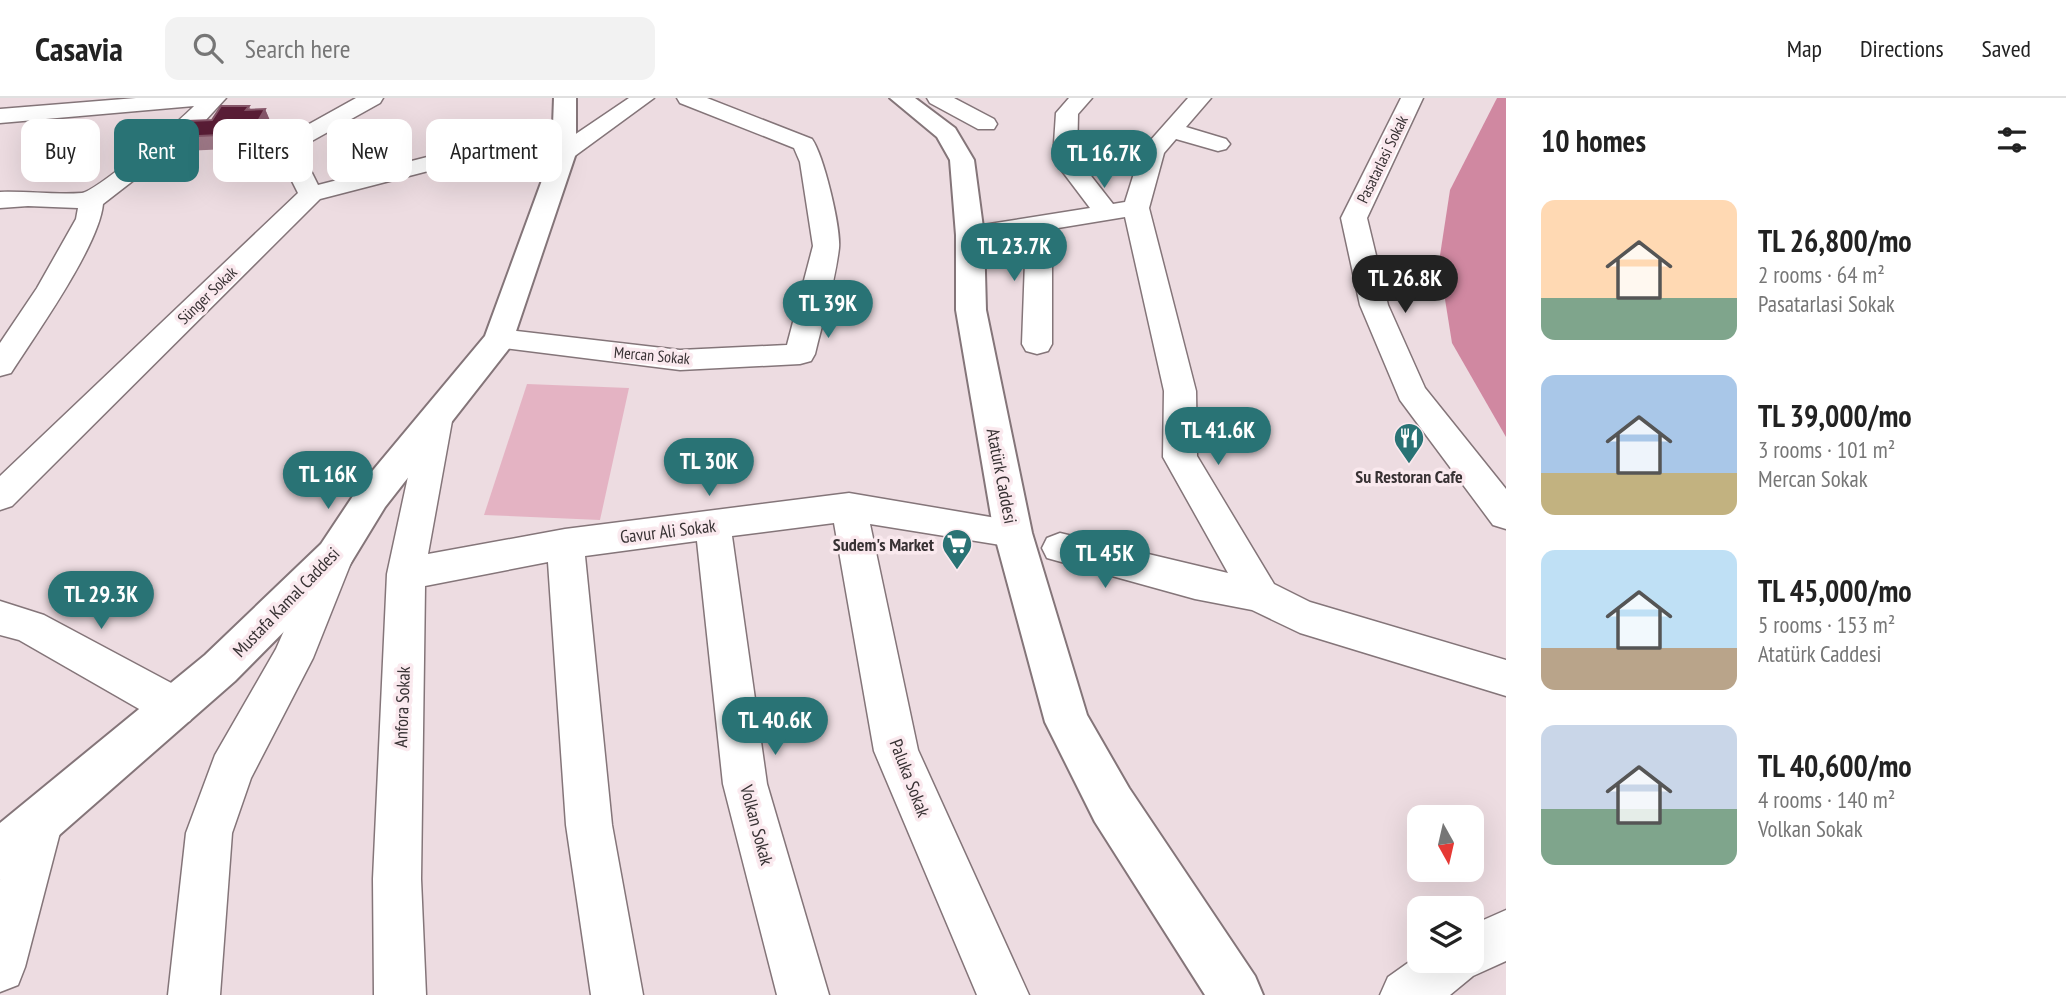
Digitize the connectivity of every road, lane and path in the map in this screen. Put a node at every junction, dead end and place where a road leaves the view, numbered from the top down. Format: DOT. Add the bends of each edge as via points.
graph roads {
  1 [pos="215,98"];
  2 [pos="372,98"];
  3 [pos="565,98"];
  4 [pos="643,98"];
  5 [pos="688,98"];
  6 [pos="901,98"];
  7 [pos="938,98"];
  8 [pos="1081,98"];
  9 [pos="1199,98"];
  10 [pos="1412,98"];
  11 [pos="120,102"];
  12 [pos="0,116"];
  13 [pos="986,124"];
  14 [pos="1172,130"];
  15 [pos="1218,144"];
  16 [pos="564,153"];
  17 [pos="311,194"];
  18 [pos="0,200"];
  19 [pos="91,201"];
  20 [pos="1136,208"];
  21 [pos="1107,212"];
  22 [pos="1039,222"];
  23 [pos="970,235"];
  24 [pos="500,339"];
  25 [pos="1037,344"];
  26 [pos="0,366"];
  27 [pos="436,421"];
  28 [pos="6,480"];
  29 [pos="849,507"];
  30 [pos="1506,514"];
  31 [pos="713,526"];
  32 [pos="1013,533"];
  33 [pos="565,544"];
  34 [pos="1060,548"];
  35 [pos="335,555"];
  36 [pos="407,574"];
  37 [pos="1260,595"];
  38 [pos="0,618"];
  39 [pos="1506,678"];
  40 [pos="175,707"];
  41 [pos="40,821"];
  42 [pos="0,855"];
  43 [pos="1506,935"];
  44 [pos="1484,945"];
  45 [pos="0,967"];
  46 [pos="1437,973"];
  47 [pos="194,995"];
  48 [pos="400,995"];
  49 [pos="617,995"];
  50 [pos="803,995"];
  51 [pos="1003,995"];
  52 [pos="1236,995"];
  53 [pos="1406,995"];
  1 -- 11 [label="street"];
  1 -- 19 [label="street" via="184,130"];
  2 -- 17 [label="street" via="301,138 291,155"];
  3 -- 16 [label="street, Mustafa Kamal Caddesi"];
  4 -- 16 [label="street"];
  5 -- 24 [label="street, Mercan Sokak" via="804,144 813,162 826,246 800,354 680,360"];
  6 -- 23 [label="street, Atatürk Caddesi" via="947,133 961,160"];
  7 -- 13 [label="street"];
  8 -- 21 [label="street" via="1067,113 1065,159"];
  9 -- 14 [label="street"];
  10 -- 30 [label="street, Pasatarlasi Sokak" via="1354,218 1356,231 1374,305 1411,392"];
  11 -- 12 [label="street"];
  14 -- 15 [label="street"];
  14 -- 20 [label="street" via="1153,151"];
  16 -- 17 [label="street" via="435,162"];
  16 -- 24 [label="street, Mustafa Kamal Caddesi"];
  17 -- 28 [label="street, Sünger Sokak"];
  18 -- 19 [label="street"];
  19 -- 26 [label="street" via="89,219 51,288"];
  20 -- 21 [label="street"];
  20 -- 37 [label="street" via="1180,391 1180,457"];
  21 -- 22 [label="street"];
  22 -- 23 [label="street"];
  22 -- 25 [label="street"];
  23 -- 32 [label="street, Atatürk Caddesi" via="971,310"];
  24 -- 27 [label="street, Mustafa Kamal Caddesi"];
  27 -- 35 [label="street, Mustafa Kamal Caddesi" via="372,497"];
  27 -- 36 [label="street, Anfora Sokak"];
  29 -- 31 [label="street, Gavur Ali Sokak"];
  29 -- 32 [label="street, Gavur Ali Sokak"];
  29 -- 51 [label="street, Paluka Sokak" via="896,751"];
  31 -- 33 [label="street, Gavur Ali Sokak"];
  31 -- 50 [label="street, Volkan Sokak" via="745,784"];
  32 -- 52 [label="street, Atatürk Caddesi" via="1067,722 1112,805"];
  33 -- 36 [label="street, Gavur Ali Sokak"];
  33 -- 49 [label="street" via="589,825"];
  34 -- 37 [label="street"];
  35 -- 40 [label="street, Mustafa Kamal Caddesi"];
  35 -- 47 [label="street" via="293,657 231,770 209,833"];
  36 -- 48 [label="street, Anfora Sokak" via="397,880"];
  37 -- 39 [label="street" via="1300,616"];
  38 -- 40 [label="street" via="30,627"];
  40 -- 41 [label="street, Mustafa Kamal Caddesi"];
  41 -- 42 [label="street, Mustafa Kamal Caddesi"];
  41 -- 45 [label="street"];
  43 -- 44 [label="street"];
  46 -- 53 [label="street"];
}
